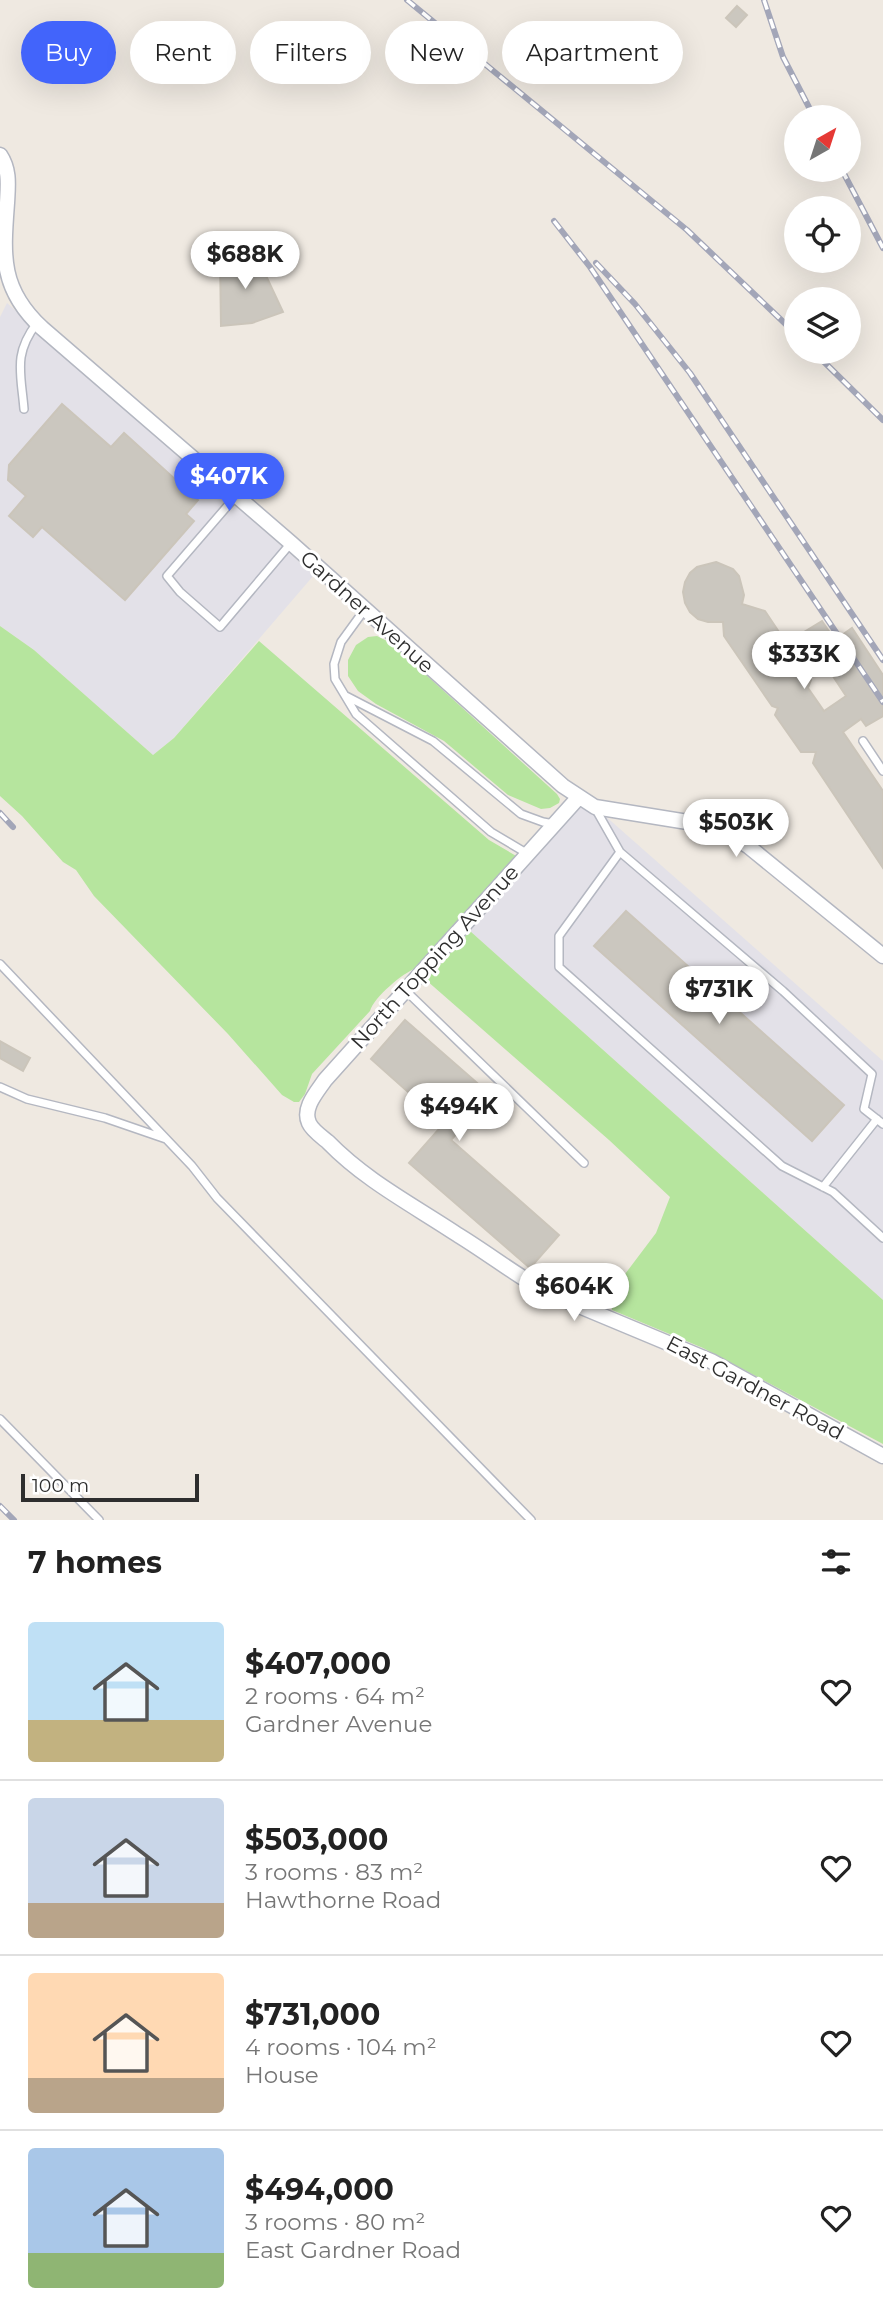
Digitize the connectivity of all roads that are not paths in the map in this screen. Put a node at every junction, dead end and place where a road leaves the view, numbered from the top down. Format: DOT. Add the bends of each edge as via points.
graph roads {
  1 [pos="0,155"];
  2 [pos="37,323"];
  3 [pos="24,409"];
  4 [pos="236,496"];
  5 [pos="290,543"];
  6 [pos="365,609"];
  7 [pos="345,696"];
  8 [pos="863,741"];
  9 [pos="883,771"];
  10 [pos="578,798"];
  11 [pos="595,807"];
  12 [pos="555,824"];
  13 [pos="620,852"];
  14 [pos="528,853"];
  15 [pos="883,956"];
  16 [pos="0,964"];
  17 [pos="405,990"];
  18 [pos="0,1087"];
  19 [pos="880,1122"];
  20 [pos="309,1124"];
  21 [pos="167,1140"];
  22 [pos="584,1163"];
  23 [pos="823,1187"];
  24 [pos="883,1238"];
  25 [pos="0,1419"];
  26 [pos="883,1456"];
  27 [pos="99,1520"];
  28 [pos="531,1520"];
  1 -- 2 [label="street, Gardner Avenue" via="8,180 4,241 9,280 16,298"];
  2 -- 3 [label="lane" via="24,340 20,360"];
  2 -- 4 [label="street, Gardner Avenue"];
  4 -- 5 [label="street, Gardner Avenue"];
  4 -- 5 [label="lane" via="167,576 220,627"];
  5 -- 6 [label="street, Gardner Avenue"];
  6 -- 7 [label="lane" via="335,656 335,679"];
  6 -- 10 [label="street, Gardner Avenue"];
  7 -- 12 [label="lane" via="433,741 521,814"];
  7 -- 14 [label="lane" via="356,714 491,832"];
  8 -- 9 [label="lane"];
  10 -- 11 [label="street, Gardner Avenue"];
  10 -- 12 [label="street, North Topping Avenue"];
  11 -- 13 [label="lane"];
  11 -- 15 [label="street, Gardner Avenue" via="680,820 729,834"];
  12 -- 14 [label="street, North Topping Avenue"];
  13 -- 19 [label="lane" via="872,1074 864,1109"];
  13 -- 23 [label="lane" via="559,936 559,967 782,1166"];
  14 -- 17 [label="street, North Topping Avenue"];
  16 -- 21 [label="lane"];
  17 -- 20 [label="street, North Topping Avenue" via="312,1098 307,1110"];
  17 -- 22 [label="lane"];
  18 -- 21 [label="lane"];
  19 -- 23 [label="lane"];
  20 -- 26 [label="street, East Gardner Road" via="374,1182 525,1280 711,1361"];
  21 -- 28 [label="lane" via="217,1198"];
  23 -- 24 [label="lane"];
  25 -- 27 [label="lane"];
}
